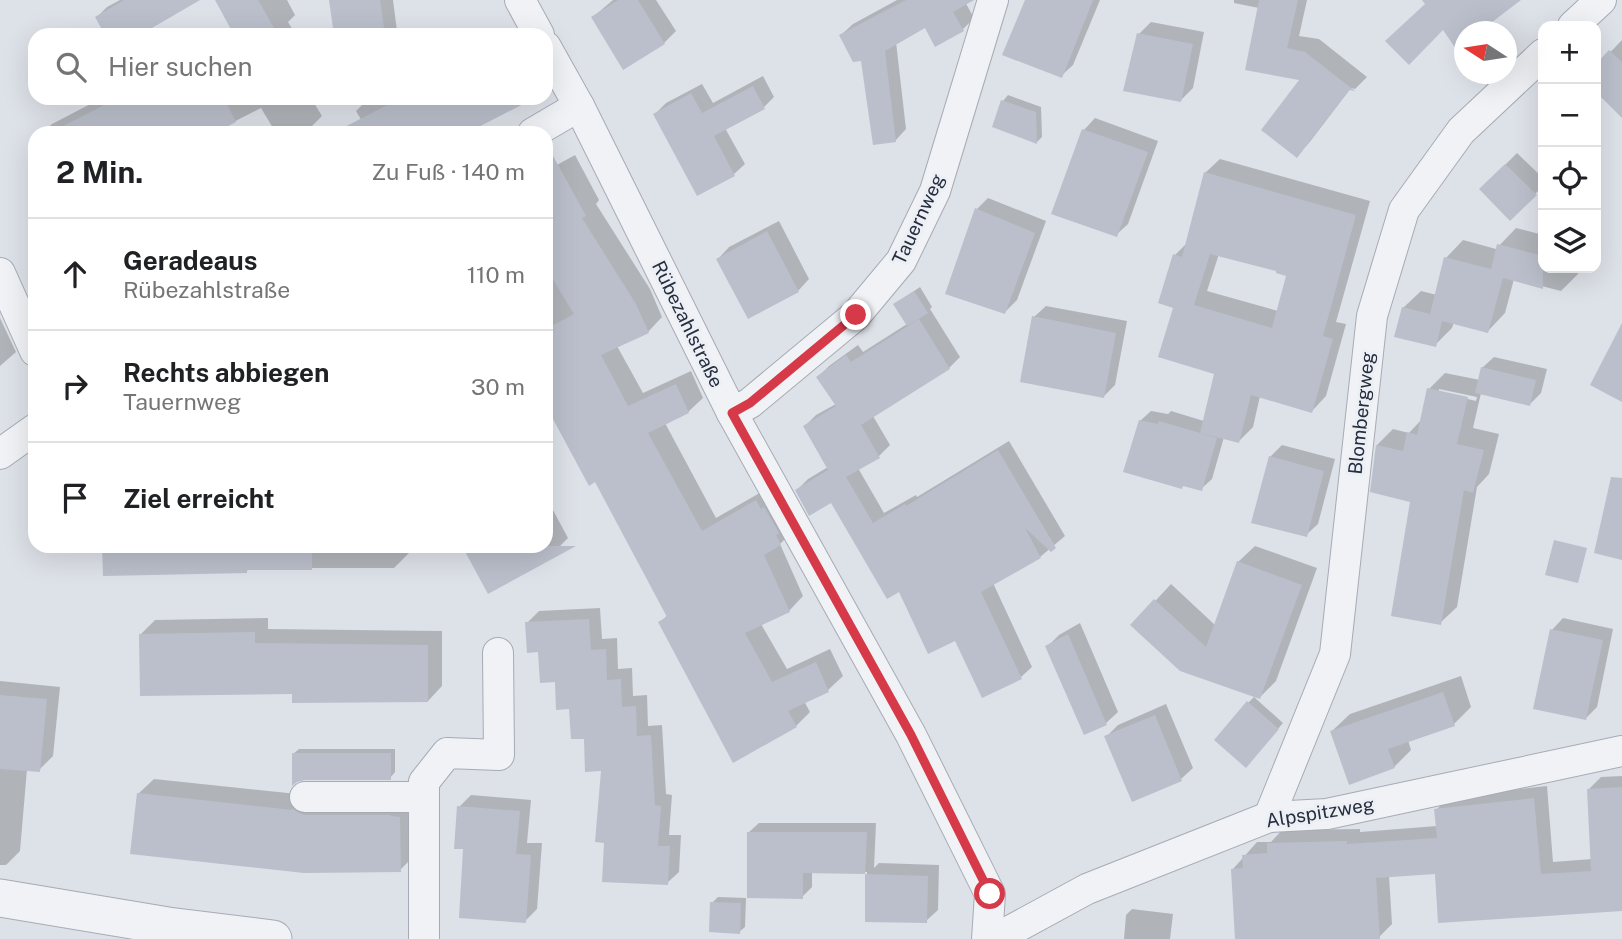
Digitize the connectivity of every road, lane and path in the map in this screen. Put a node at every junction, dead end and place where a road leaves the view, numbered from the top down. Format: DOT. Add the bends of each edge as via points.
graph roads {
  1 [pos="520,0"];
  2 [pos="993,0"];
  3 [pos="1601,0"];
  4 [pos="1578,21"];
  5 [pos="535,28"];
  6 [pos="1538,59"];
  7 [pos="553,60"];
  8 [pos="579,106"];
  9 [pos="545,126"];
  10 [pos="0,273"];
  11 [pos="28,335"];
  12 [pos="732,413"];
  13 [pos="28,434"];
  14 [pos="0,454"];
  15 [pos="498,653"];
  16 [pos="1622,751"];
  17 [pos="305,797"];
  18 [pos="424,797"];
  19 [pos="1269,817"];
  20 [pos="0,898"];
  21 [pos="273,939"];
  22 [pos="424,939"];
  23 [pos="987,939"];
  24 [pos="995,939"];
  1 -- 5 [label="street"];
  2 -- 12 [label="street, Tauernweg" via="935,191 901,261 856,315"];
  3 -- 4 [label="street"];
  6 -- 19 [label="street, Blombergweg" via="1461,131 1404,210 1372,316 1335,654"];
  7 -- 8 [label="street, Rübezahlstraße"];
  8 -- 9 [label="street"];
  8 -- 12 [label="street, Rübezahlstraße"];
  10 -- 11 [label="street"];
  12 -- 23 [label="street, Rübezahlstraße" via="911,735 990,894"];
  13 -- 14 [label="street"];
  15 -- 18 [label="street" via="499,755 447,753 424,782"];
  16 -- 19 [label="street, Alpspitzweg" via="1327,814"];
  17 -- 18 [label="street"];
  18 -- 22 [label="street"];
  19 -- 24 [label="street, Alpspitzweg" via="1087,889"];
  20 -- 21 [label="street"];
}
